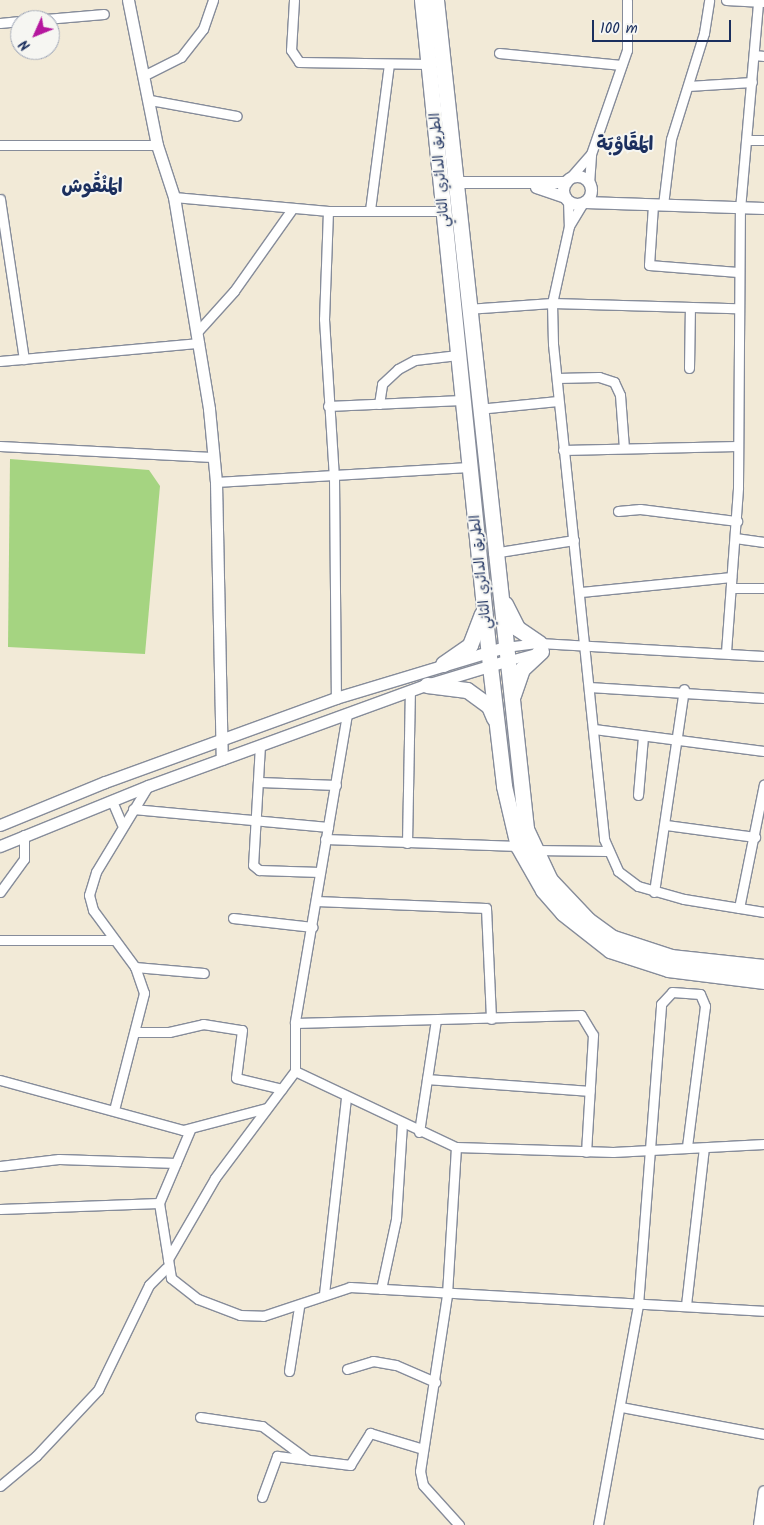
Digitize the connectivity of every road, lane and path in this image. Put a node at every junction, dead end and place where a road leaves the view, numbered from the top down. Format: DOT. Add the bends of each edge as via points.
graph roads {
  1 [pos="128,0"];
  2 [pos="213,0"];
  3 [pos="294,0"];
  4 [pos="422,0"];
  5 [pos="436,0"];
  6 [pos="627,0"];
  7 [pos="709,0"];
  8 [pos="726,0"];
  9 [pos="761,2"];
  10 [pos="104,14"];
  11 [pos="60,18"];
  12 [pos="499,53"];
  13 [pos="754,55"];
  14 [pos="764,56"];
  15 [pos="388,64"];
  16 [pos="430,64"];
  17 [pos="621,65"];
  18 [pos="145,75"];
  19 [pos="752,82"];
  20 [pos="688,86"];
  21 [pos="150,100"];
  22 [pos="237,116"];
  23 [pos="748,140"];
  24 [pos="764,140"];
  25 [pos="157,144"];
  26 [pos="0,145"];
  27 [pos="591,154"];
  28 [pos="568,180"];
  29 [pos="448,182"];
  30 [pos="532,185"];
  31 [pos="590,185"];
  32 [pos="174,197"];
  33 [pos="0,199"];
  34 [pos="566,199"];
  35 [pos="584,202"];
  36 [pos="616,202"];
  37 [pos="658,205"];
  38 [pos="740,208"];
  39 [pos="764,208"];
  40 [pos="292,209"];
  41 [pos="370,210"];
  42 [pos="328,211"];
  43 [pos="443,211"];
  44 [pos="569,226"];
  45 [pos="738,272"];
  46 [pos="552,303"];
  47 [pos="690,307"];
  48 [pos="736,308"];
  49 [pos="466,309"];
  50 [pos="199,337"];
  51 [pos="458,355"];
  52 [pos="24,359"];
  53 [pos="0,361"];
  54 [pos="689,368"];
  55 [pos="557,378"];
  56 [pos="462,400"];
  57 [pos="558,401"];
  58 [pos="380,404"];
  59 [pos="328,406"];
  60 [pos="478,409"];
  61 [pos="0,446"];
  62 [pos="737,446"];
  63 [pos="624,448"];
  64 [pos="563,450"];
  65 [pos="212,457"];
  66 [pos="470,467"];
  67 [pos="334,476"];
  68 [pos="216,482"];
  69 [pos="618,511"];
  70 [pos="737,521"];
  71 [pos="736,538"];
  72 [pos="574,540"];
  73 [pos="764,542"];
  74 [pos="494,553"];
  75 [pos="731,577"];
  76 [pos="498,587"];
  77 [pos="731,588"];
  78 [pos="764,588"];
  79 [pos="581,592"];
  80 [pos="486,598"];
  81 [pos="540,647"];
  82 [pos="585,648"];
  83 [pos="489,650"];
  84 [pos="726,652"];
  85 [pos="506,654"];
  86 [pos="764,656"];
  87 [pos="443,664"];
  88 [pos="490,666"];
  89 [pos="427,685"];
  90 [pos="589,687"];
  91 [pos="684,689"];
  92 [pos="410,692"];
  93 [pos="336,698"];
  94 [pos="764,698"];
  95 [pos="510,704"];
  96 [pos="347,714"];
  97 [pos="497,725"];
  98 [pos="594,729"];
  99 [pos="643,737"];
  100 [pos="221,741"];
  101 [pos="678,743"];
  102 [pos="260,745"];
  103 [pos="764,751"];
  104 [pos="222,759"];
  105 [pos="260,782"];
  106 [pos="764,784"];
  107 [pos="336,785"];
  108 [pos="148,786"];
  109 [pos="638,795"];
  110 [pos="112,801"];
  111 [pos="133,809"];
  112 [pos="762,816"];
  113 [pos="258,819"];
  114 [pos="122,824"];
  115 [pos="0,825"];
  116 [pos="666,825"];
  117 [pos="328,827"];
  118 [pos="24,835"];
  119 [pos="755,837"];
  120 [pos="325,839"];
  121 [pos="407,843"];
  122 [pos="0,846"];
  123 [pos="518,846"];
  124 [pos="534,850"];
  125 [pos="607,851"];
  126 [pos="320,872"];
  127 [pos="0,892"];
  128 [pos="654,892"];
  129 [pos="316,902"];
  130 [pos="739,908"];
  131 [pos="764,912"];
  132 [pos="233,918"];
  133 [pos="312,927"];
  134 [pos="0,940"];
  135 [pos="112,940"];
  136 [pos="135,967"];
  137 [pos="764,967"];
  138 [pos="204,973"];
  139 [pos="764,981"];
  140 [pos="491,1019"];
  141 [pos="436,1020"];
  142 [pos="295,1023"];
  143 [pos="136,1032"];
  144 [pos="295,1071"];
  145 [pos="427,1079"];
  146 [pos="0,1080"];
  147 [pos="282,1089"];
  148 [pos="590,1091"];
  149 [pos="346,1097"];
  150 [pos="266,1108"];
  151 [pos="114,1110"];
  152 [pos="402,1123"];
  153 [pos="190,1130"];
  154 [pos="420,1132"];
  155 [pos="764,1144"];
  156 [pos="456,1147"];
  157 [pos="687,1147"];
  158 [pos="704,1148"];
  159 [pos="649,1151"];
  160 [pos="586,1152"];
  161 [pos="176,1163"];
  162 [pos="0,1166"];
  163 [pos="160,1203"];
  164 [pos="0,1209"];
  165 [pos="167,1264"];
  166 [pos="381,1289"];
  167 [pos="324,1294"];
  168 [pos="447,1295"];
  169 [pos="638,1305"];
  170 [pos="686,1305"];
  171 [pos="299,1307"];
  172 [pos="764,1311"];
  173 [pos="348,1369"];
  174 [pos="289,1371"];
  175 [pos="435,1382"];
  176 [pos="621,1407"];
  177 [pos="200,1417"];
  178 [pos="764,1434"];
  179 [pos="423,1449"];
  180 [pos="308,1460"];
  181 [pos="0,1486"];
  182 [pos="764,1491"];
  183 [pos="262,1497"];
  184 [pos="459,1525"];
  185 [pos="598,1525"];
  186 [pos="758,1525"];
  1 -- 18 [label="street"];
  2 -- 18 [label="street" via="203,29 181,57"];
  3 -- 15 [label="street" via="291,50 297,61"];
  4 -- 16 [label="main road, الطريق الدائري الثاني"];
  5 -- 29 [label="main road, الطريق الدائري الثاني"];
  6 -- 17 [label="street" via="628,50"];
  7 -- 20 [label="street"];
  8 -- 9 [label="street"];
  9 -- 13 [label="street"];
  10 -- 11 [label="street"];
  12 -- 17 [label="street"];
  13 -- 14 [label="street"];
  13 -- 19 [label="street"];
  15 -- 16 [label="street"];
  15 -- 41 [label="street"];
  16 -- 29 [label="main road, الطريق الدائري الثاني"];
  17 -- 27 [label="street"];
  18 -- 21 [label="street"];
  19 -- 20 [label="street"];
  19 -- 23 [label="street"];
  20 -- 37 [label="street" via="671,139"];
  21 -- 22 [label="street"];
  21 -- 25 [label="street"];
  23 -- 24 [label="street"];
  23 -- 38 [label="street"];
  25 -- 26 [label="street"];
  25 -- 32 [label="street"];
  27 -- 28 [label="street"];
  27 -- 31 [label="street"];
  28 -- 30 [label="street"];
  28 -- 31 [label="street" via="580,177"];
  28 -- 34 [label="street"];
  29 -- 30 [label="street"];
  29 -- 43 [label="main road, الطريق الدائري الثاني"];
  29 -- 49 [label="main road, الطريق الدائري الثاني"];
  30 -- 34 [label="street"];
  31 -- 35 [label="street"];
  31 -- 36 [label="street"];
  32 -- 40 [label="street"];
  32 -- 50 [label="street"];
  33 -- 52 [label="street"];
  34 -- 35 [label="street"];
  34 -- 44 [label="street"];
  35 -- 36 [label="street"];
  35 -- 44 [label="street"];
  36 -- 37 [label="street"];
  37 -- 38 [label="street"];
  37 -- 45 [label="street" via="649,265"];
  38 -- 39 [label="street"];
  38 -- 45 [label="street"];
  40 -- 42 [label="street"];
  40 -- 50 [label="street"];
  41 -- 42 [label="street"];
  41 -- 43 [label="street"];
  42 -- 59 [label="street" via="324,319"];
  43 -- 51 [label="main road, الطريق الدائري الثاني"];
  44 -- 46 [label="street"];
  45 -- 48 [label="street"];
  46 -- 47 [label="street"];
  46 -- 49 [label="street"];
  46 -- 55 [label="street"];
  47 -- 48 [label="street"];
  47 -- 54 [label="street"];
  48 -- 62 [label="street"];
  49 -- 60 [label="main road, الطريق الدائري الثاني"];
  50 -- 52 [label="street"];
  50 -- 65 [label="street"];
  51 -- 56 [label="main road, الطريق الدائري الثاني"];
  51 -- 58 [label="street" via="415,360 398,369 382,384"];
  52 -- 53 [label="street"];
  55 -- 57 [label="street"];
  55 -- 63 [label="street" via="599,377 614,382 620,395"];
  56 -- 58 [label="street"];
  56 -- 66 [label="main road, الطريق الدائري الثاني"];
  57 -- 60 [label="street"];
  57 -- 64 [label="street"];
  58 -- 59 [label="street"];
  59 -- 67 [label="street"];
  60 -- 74 [label="main road, الطريق الدائري الثاني"];
  61 -- 65 [label="street"];
  62 -- 63 [label="street"];
  62 -- 70 [label="street"];
  63 -- 64 [label="street"];
  64 -- 72 [label="street"];
  65 -- 68 [label="street"];
  66 -- 67 [label="street"];
  66 -- 80 [label="main road, الطريق الدائري الثاني"];
  67 -- 68 [label="street"];
  67 -- 93 [label="street"];
  68 -- 100 [label="street"];
  69 -- 70 [label="street" via="640,508"];
  70 -- 71 [label="street"];
  71 -- 73 [label="street"];
  71 -- 75 [label="street"];
  72 -- 74 [label="street"];
  72 -- 79 [label="street"];
  74 -- 76 [label="main road, الطريق الدائري الثاني"];
  75 -- 77 [label="street"];
  75 -- 79 [label="street"];
  76 -- 81 [label="main road" via="511,620"];
  76 -- 85 [label="main road, الطريق الدائري الثاني"];
  77 -- 78 [label="street"];
  77 -- 84 [label="street"];
  79 -- 82 [label="street"];
  80 -- 83 [label="main road, الطريق الدائري الثاني"];
  80 -- 87 [label="main road" via="477,635"];
  81 -- 82 [label="street"];
  81 -- 85 [label="street"];
  81 -- 85 [label="street"];
  81 -- 95 [label="main road" via="522,669"];
  82 -- 84 [label="street"];
  82 -- 90 [label="street"];
  83 -- 85 [label="street"];
  83 -- 87 [label="street"];
  83 -- 88 [label="main road, الطريق الدائري الثاني"];
  84 -- 86 [label="street"];
  85 -- 88 [label="street"];
  85 -- 95 [label="main road, الطريق الدائري الثاني"];
  87 -- 93 [label="street"];
  88 -- 89 [label="street"];
  88 -- 97 [label="main road, الطريق الدائري الثاني"];
  89 -- 92 [label="street"];
  89 -- 97 [label="main road" via="455,686 480,697"];
  90 -- 91 [label="street"];
  90 -- 98 [label="street"];
  91 -- 94 [label="street"];
  91 -- 101 [label="street"];
  92 -- 96 [label="street"];
  92 -- 121 [label="street"];
  93 -- 100 [label="street"];
  95 -- 124 [label="main road, الطريق الدائري الثاني" via="520,803"];
  96 -- 102 [label="street"];
  96 -- 107 [label="street"];
  97 -- 123 [label="main road, الطريق الدائري الثاني"];
  98 -- 99 [label="street"];
  98 -- 125 [label="street"];
  99 -- 101 [label="street"];
  99 -- 109 [label="street"];
  100 -- 104 [label="street"];
  100 -- 115 [label="street"];
  101 -- 103 [label="street"];
  101 -- 116 [label="street"];
  102 -- 104 [label="street"];
  102 -- 105 [label="street"];
  104 -- 108 [label="street"];
  105 -- 107 [label="street"];
  105 -- 113 [label="street"];
  106 -- 112 [label="street"];
  107 -- 117 [label="street"];
  108 -- 110 [label="street"];
  108 -- 111 [label="street"];
  110 -- 114 [label="street"];
  110 -- 118 [label="street"];
  111 -- 113 [label="street"];
  111 -- 114 [label="street"];
  112 -- 119 [label="street"];
  113 -- 117 [label="street"];
  113 -- 126 [label="street" via="255,868"];
  114 -- 135 [label="street" via="90,895 99,924"];
  116 -- 119 [label="street"];
  116 -- 128 [label="street"];
  117 -- 120 [label="street"];
  118 -- 122 [label="street"];
  118 -- 127 [label="street" via="24,860"];
  119 -- 130 [label="street"];
  120 -- 121 [label="street"];
  120 -- 126 [label="street"];
  121 -- 123 [label="street"];
  123 -- 139 [label="main road, الطريق الدائري الثاني" via="538,883 562,913 610,950 668,969"];
  124 -- 125 [label="street"];
  124 -- 137 [label="main road, الطريق الدائري الثاني" via="550,880 570,904 613,938 671,957"];
  125 -- 128 [label="street" via="625,877"];
  126 -- 129 [label="street"];
  128 -- 130 [label="street"];
  129 -- 133 [label="street"];
  129 -- 140 [label="street" via="486,908"];
  130 -- 131 [label="street"];
  132 -- 133 [label="street"];
  133 -- 142 [label="street"];
  134 -- 135 [label="street"];
  135 -- 136 [label="street"];
  136 -- 138 [label="street"];
  136 -- 143 [label="street" via="144,993"];
  140 -- 141 [label="street"];
  140 -- 148 [label="street" via="586,1018 593,1035"];
  141 -- 142 [label="street"];
  141 -- 145 [label="street"];
  142 -- 144 [label="street"];
  143 -- 147 [label="street" via="169,1032 203,1024 237,1028 243,1035 236,1078"];
  143 -- 151 [label="street"];
  144 -- 147 [label="street"];
  144 -- 149 [label="street"];
  145 -- 148 [label="street"];
  145 -- 154 [label="street"];
  146 -- 151 [label="street"];
  147 -- 150 [label="street"];
  148 -- 160 [label="street"];
  149 -- 152 [label="street"];
  149 -- 167 [label="street"];
  150 -- 153 [label="street"];
  150 -- 165 [label="street" via="214,1178"];
  151 -- 153 [label="street"];
  152 -- 154 [label="street"];
  152 -- 166 [label="street" via="396,1219"];
  153 -- 161 [label="street"];
  154 -- 156 [label="street"];
  155 -- 158 [label="street"];
  156 -- 160 [label="street"];
  156 -- 168 [label="street"];
  157 -- 158 [label="street"];
  157 -- 159 [label="street"];
  157 -- 159 [label="street" via="705,1006 700,994 672,992 661,1004"];
  158 -- 170 [label="street"];
  159 -- 160 [label="street"];
  159 -- 169 [label="street"];
  161 -- 162 [label="street" via="59,1159"];
  161 -- 163 [label="street"];
  163 -- 164 [label="street"];
  163 -- 165 [label="street"];
  165 -- 171 [label="street" via="181,1288 240,1314 263,1316"];
  165 -- 181 [label="street" via="149,1285 98,1390 36,1456"];
  166 -- 167 [label="street" via="350,1287"];
  166 -- 168 [label="street"];
  167 -- 171 [label="street"];
  168 -- 169 [label="street"];
  168 -- 175 [label="street"];
  169 -- 170 [label="street"];
  169 -- 176 [label="street"];
  170 -- 172 [label="street"];
  171 -- 174 [label="street"];
  173 -- 175 [label="street" via="373,1361 396,1365"];
  175 -- 179 [label="street"];
  176 -- 178 [label="street"];
  176 -- 185 [label="street"];
  177 -- 180 [label="street" via="262,1426"];
  179 -- 180 [label="street" via="370,1433 350,1465"];
  179 -- 184 [label="street" via="423,1485"];
  180 -- 183 [label="street" via="277,1456"];
  182 -- 186 [label="street"];
}
